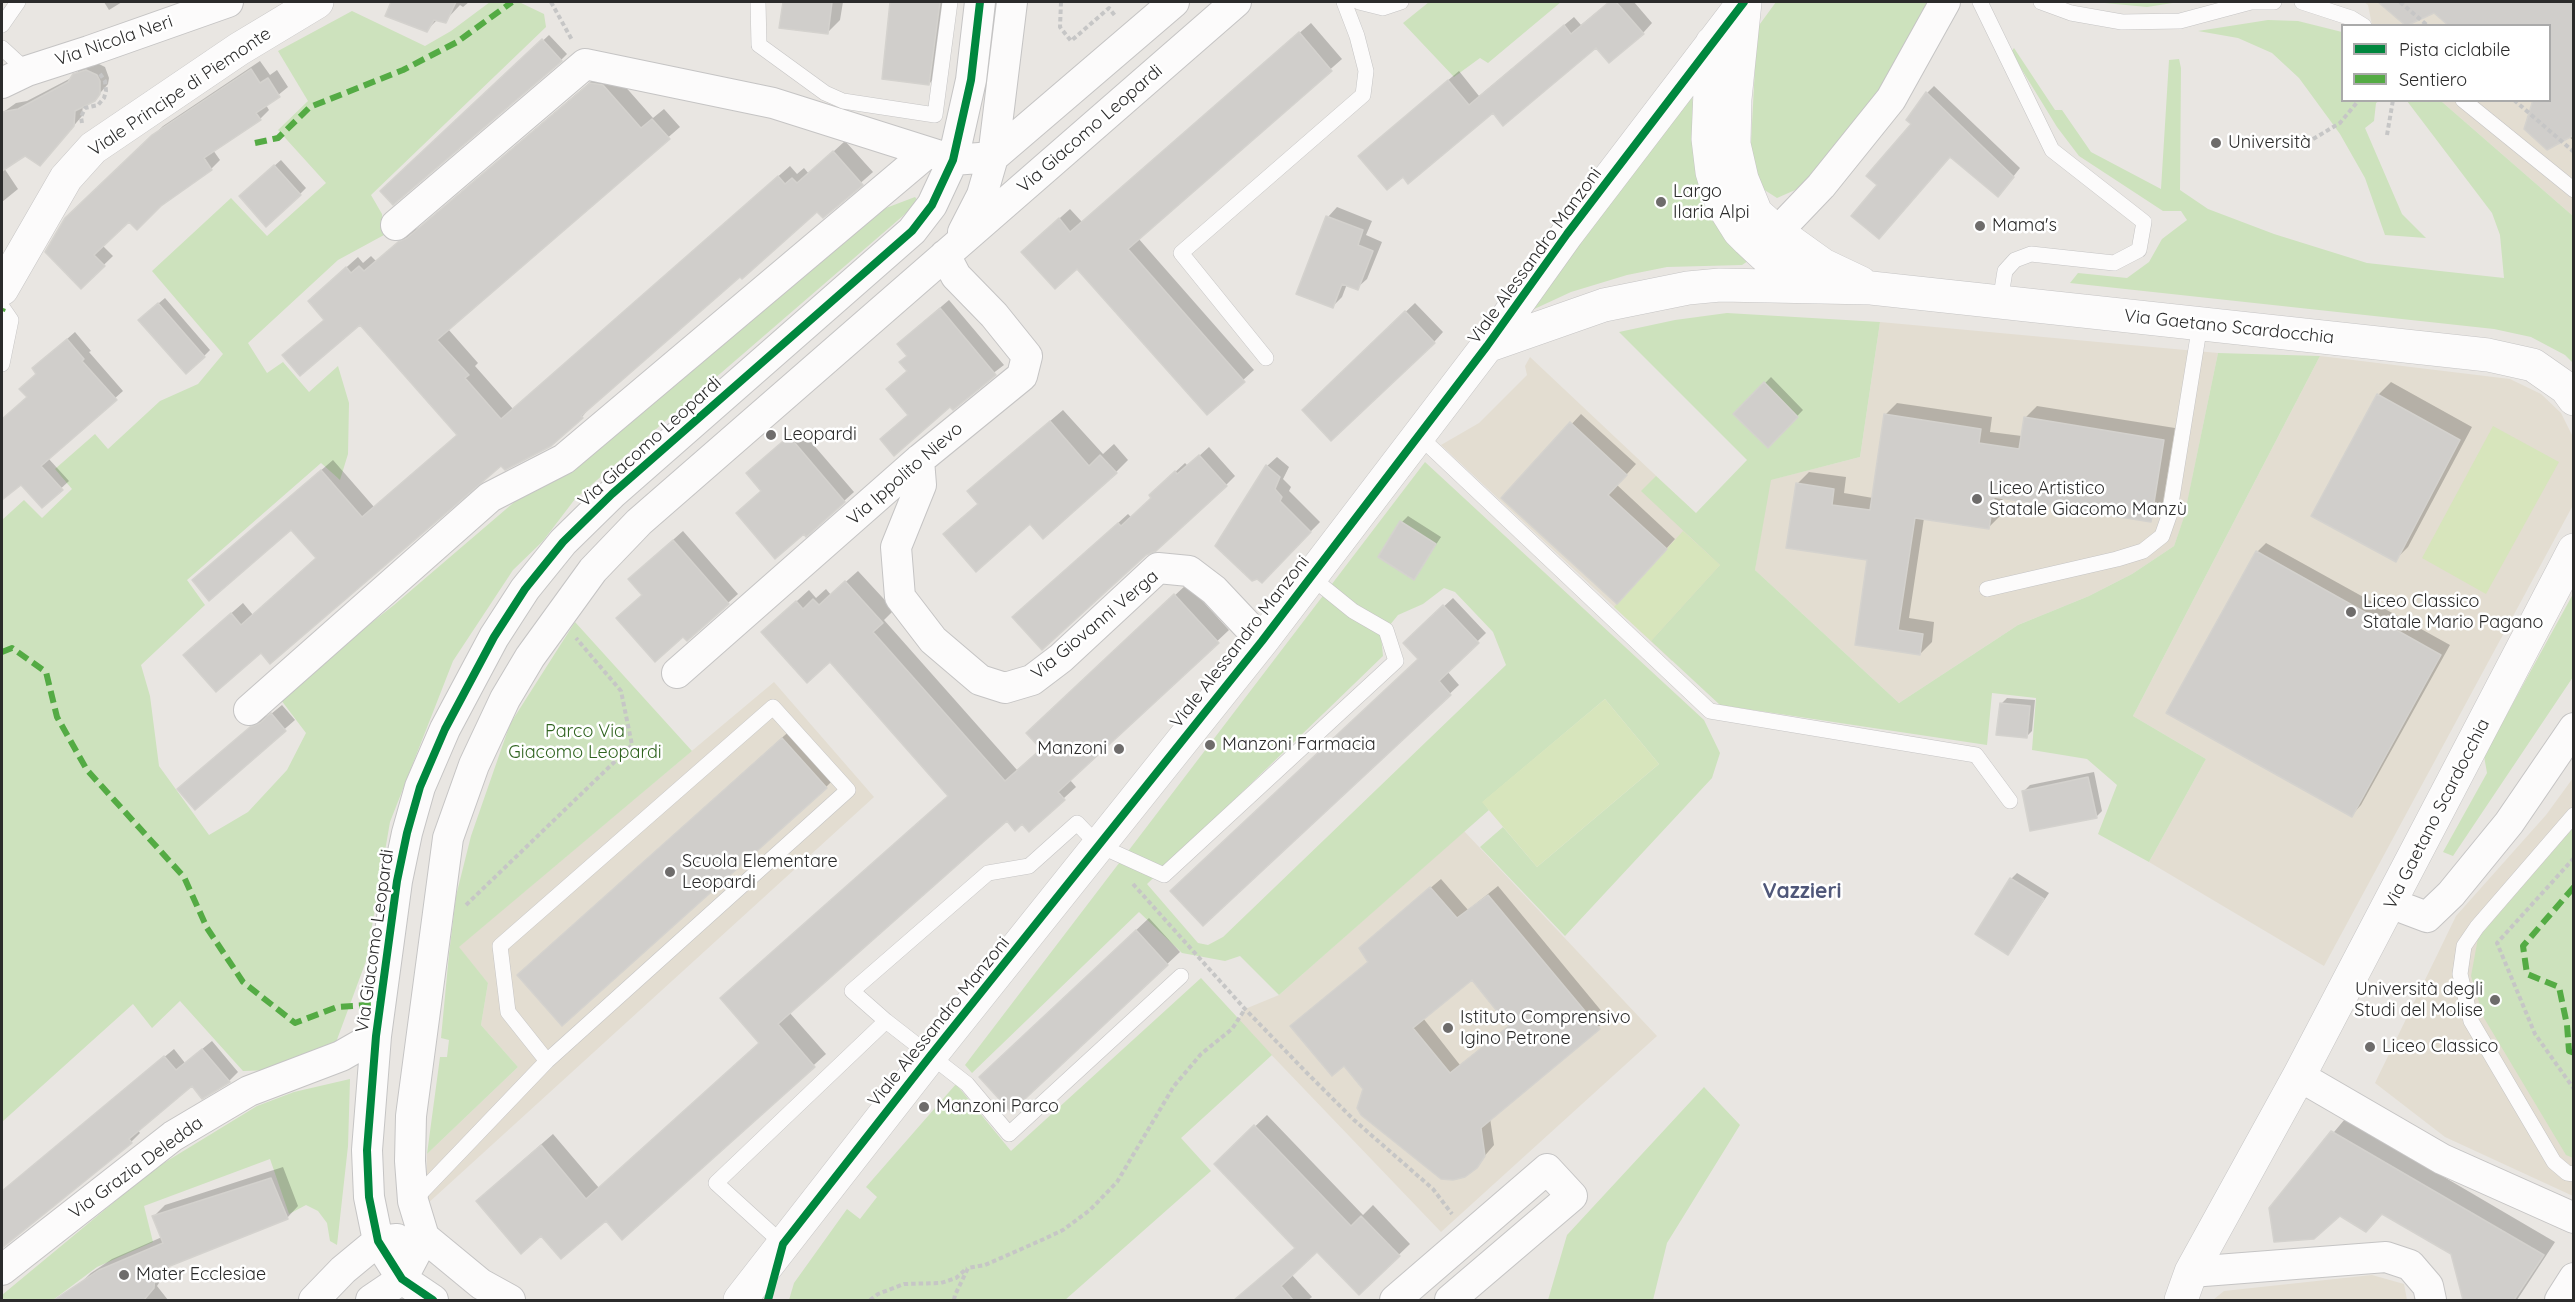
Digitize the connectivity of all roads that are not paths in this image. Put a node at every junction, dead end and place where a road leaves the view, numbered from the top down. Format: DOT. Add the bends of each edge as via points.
graph roads {
  1 [pos="18,2"];
  2 [pos="228,2"];
  3 [pos="317,2"];
  4 [pos="758,2"];
  5 [pos="950,2"];
  6 [pos="980,2"];
  7 [pos="1012,2"];
  8 [pos="1174,2"];
  9 [pos="1236,2"];
  10 [pos="1344,2"];
  11 [pos="1359,2"];
  12 [pos="1401,2"];
  13 [pos="1745,2"];
  14 [pos="1945,2"];
  15 [pos="1980,2"];
  16 [pos="2041,2"];
  17 [pos="2274,2"];
  18 [pos="2302,2"];
  19 [pos="2361,24"];
  20 [pos="2,25"];
  21 [pos="1712,43"];
  22 [pos="2,48"];
  23 [pos="14,77"];
  24 [pos="2465,102"];
  25 [pos="940,157"];
  26 [pos="993,157"];
  27 [pos="2574,190"];
  28 [pos="396,225"];
  29 [pos="1770,243"];
  30 [pos="945,255"];
  31 [pos="1808,286"];
  32 [pos="1871,288"];
  33 [pos="2,289"];
  34 [pos="2000,302"];
  35 [pos="2,307"];
  36 [pos="2200,324"];
  37 [pos="1487,346"];
  38 [pos="1266,358"];
  39 [pos="2,364"];
  40 [pos="2574,399"];
  41 [pos="1418,435"];
  42 [pos="920,460"];
  43 [pos="612,494"];
  44 [pos="639,522"];
  45 [pos="2574,550"];
  46 [pos="1311,577"];
  47 [pos="1987,589"];
  48 [pos="1262,641"];
  49 [pos="677,673"];
  50 [pos="249,710"];
  51 [pos="2574,728"];
  52 [pos="2010,801"];
  53 [pos="2574,815"];
  54 [pos="1098,845"];
  55 [pos="397,881"];
  56 [pos="441,887"];
  57 [pos="2390,903"];
  58 [pos="1181,976"];
  59 [pos="886,1021"];
  60 [pos="376,1036"];
  61 [pos="930,1055"];
  62 [pos="547,1061"];
  63 [pos="2299,1077"];
  64 [pos="370,1113"];
  65 [pos="411,1116"];
  66 [pos="2574,1174"];
  67 [pos="413,1201"];
  68 [pos="2574,1218"];
  69 [pos="424,1237"];
  70 [pos="378,1241"];
  71 [pos="783,1244"];
  72 [pos="2,1270"];
  73 [pos="1424,1276"];
  74 [pos="2574,1278"];
  75 [pos="402,1279"];
  76 [pos="2186,1286"];
  77 [pos="314,1300"];
  78 [pos="371,1300"];
  79 [pos="432,1300"];
  80 [pos="510,1300"];
  81 [pos="741,1300"];
  82 [pos="768,1300"];
  83 [pos="1395,1300"];
  84 [pos="1444,1300"];
  85 [pos="1450,1300"];
  86 [pos="2431,1300"];
  87 [pos="2560,1300"];
  1 -- 20 [label="lane"];
  2 -- 23 [label="street, Via Nicola Neri"];
  3 -- 33 [label="street, Viale Principe di Piemonte" via="239,48 93,148 66,178"];
  4 -- 5 [label="lane" via="759,45 825,93 843,102 935,115"];
  6 -- 25 [label="street, Via Giacomo Leopardi" via="971,80"];
  7 -- 26 [label="street, Via Giacomo Leopardi"];
  8 -- 26 [label="street"];
  9 -- 30 [label="street, Via Giacomo Leopardi"];
  10 -- 38 [label="lane" via="1366,72 1363,96 1181,253"];
  11 -- 12 [label="lane" via="1383,8"];
  13 -- 21 [label="street, Viale Alessandro Manzoni"];
  13 -- 29 [label="street, Via Gaetano Scardocchia" via="1734,144 1742,179"];
  14 -- 29 [label="street" via="1891,99"];
  15 -- 34 [label="lane" via="2052,150 2144,222 2139,250 2114,263 2031,254 2015,260 2005,271"];
  16 -- 17 [label="lane" via="2071,13 2122,22 2180,21 2251,2"];
  18 -- 19 [label="lane"];
  21 -- 29 [label="street, Via Gaetano Scardocchia" via="1708,139 1712,172 1722,204 1739,231"];
  21 -- 37 [label="street, Viale Alessandro Manzoni"];
  22 -- 23 [label="lane"];
  24 -- 27 [label="lane"];
  25 -- 26 [label="street"];
  25 -- 28 [label="street" via="773,102 585,64"];
  25 -- 43 [label="street, Via Giacomo Leopardi" via="932,205 912,231"];
  25 -- 50 [label="street" via="564,459 490,497"];
  26 -- 30 [label="street, Via Giacomo Leopardi" via="982,195 965,230"];
  29 -- 31 [label="street, Via Gaetano Scardocchia"];
  29 -- 32 [label="street, Via Gaetano Scardocchia"];
  30 -- 42 [label="street, Via Ippolito Nievo" via="956,276 1027,356 1022,376"];
  30 -- 44 [label="street, Via Giacomo Leopardi"];
  31 -- 32 [label="street, Via Gaetano Scardocchia"];
  31 -- 37 [label="street, Via Gaetano Scardocchia" via="1688,288 1604,305"];
  32 -- 34 [label="street, Via Gaetano Scardocchia"];
  34 -- 36 [label="street, Via Gaetano Scardocchia"];
  35 -- 39 [label="lane" via="11,320"];
  36 -- 40 [label="street, Via Gaetano Scardocchia" via="2488,355 2533,365 2566,388"];
  36 -- 47 [label="lane" via="2169,516 2162,536 2143,551 2117,559"];
  37 -- 41 [label="street, Viale Alessandro Manzoni"];
  41 -- 46 [label="street, Viale Alessandro Manzoni"];
  41 -- 52 [label="lane" via="1710,711 1976,756"];
  42 -- 48 [label="street, Via Giovanni Verga" via="921,485 896,547 900,597 933,640 980,680 1005,688 1032,680 1158,568 1189,571 1214,590"];
  42 -- 49 [label="street, Via Ippolito Nievo"];
  43 -- 44 [label="street"];
  43 -- 55 [label="street, Via Giacomo Leopardi" via="525,589 474,672 420,787"];
  44 -- 56 [label="street, Via Giacomo Leopardi" via="592,570 505,699 474,765 448,838"];
  45 -- 57 [label="street, Via Gaetano Scardocchia"];
  46 -- 48 [label="street, Viale Alessandro Manzoni"];
  46 -- 54 [label="lane" via="1353,611 1386,630 1396,661 1164,875"];
  48 -- 54 [label="street, Viale Alessandro Manzoni"];
  51 -- 57 [label="street" via="2509,823 2427,917"];
  53 -- 66 [label="lane" via="2476,927 2464,946 2460,974 2471,1021 2554,1162"];
  54 -- 59 [label="lane" via="1077,824 1029,866 988,873 852,991"];
  54 -- 61 [label="street, Viale Alessandro Manzoni"];
  55 -- 56 [label="street"];
  55 -- 60 [label="street, Via Giacomo Leopardi"];
  56 -- 65 [label="street, Via Giacomo Leopardi"];
  57 -- 63 [label="street, Via Gaetano Scardocchia"];
  58 -- 61 [label="lane" via="1009,1134 967,1084"];
  59 -- 61 [label="lane"];
  59 -- 71 [label="lane" via="716,1183"];
  60 -- 64 [label="street, Via Giacomo Leopardi"];
  60 -- 72 [label="street, Via Grazia Deledda" via="341,1056 249,1091 173,1136"];
  61 -- 71 [label="street, Viale Alessandro Manzoni"];
  62 -- 62 [label="lane" via="848,790 773,707 500,946 508,1012"];
  62 -- 67 [label="lane"];
  63 -- 68 [label="street" via="2442,1159"];
  63 -- 76 [label="street, Via Gaetano Scardocchia"];
  64 -- 65 [label="street"];
  64 -- 70 [label="street, Via Giacomo Leopardi" via="369,1197"];
  65 -- 67 [label="street, Via Giacomo Leopardi"];
  67 -- 69 [label="street, Via Giacomo Leopardi"];
  69 -- 70 [label="street"];
  69 -- 75 [label="street"];
  69 -- 80 [label="street" via="481,1284"];
  70 -- 75 [label="street, Via Giacomo Leopardi"];
  70 -- 77 [label="street"];
  71 -- 81 [label="street, Viale Alessandro Manzoni"];
  71 -- 82 [label="street, Viale Alessandro Manzoni"];
  73 -- 83 [label="street"];
  73 -- 84 [label="street"];
  73 -- 85 [label="street" via="1547,1169 1572,1196"];
  74 -- 87 [label="street"];
  75 -- 78 [label="street"];
  75 -- 79 [label="street, Via Giacomo Leopardi"];
  76 -- 86 [label="street, Via Gaetano Scardocchia" via="2386,1257 2410,1265 2428,1286"];
}
